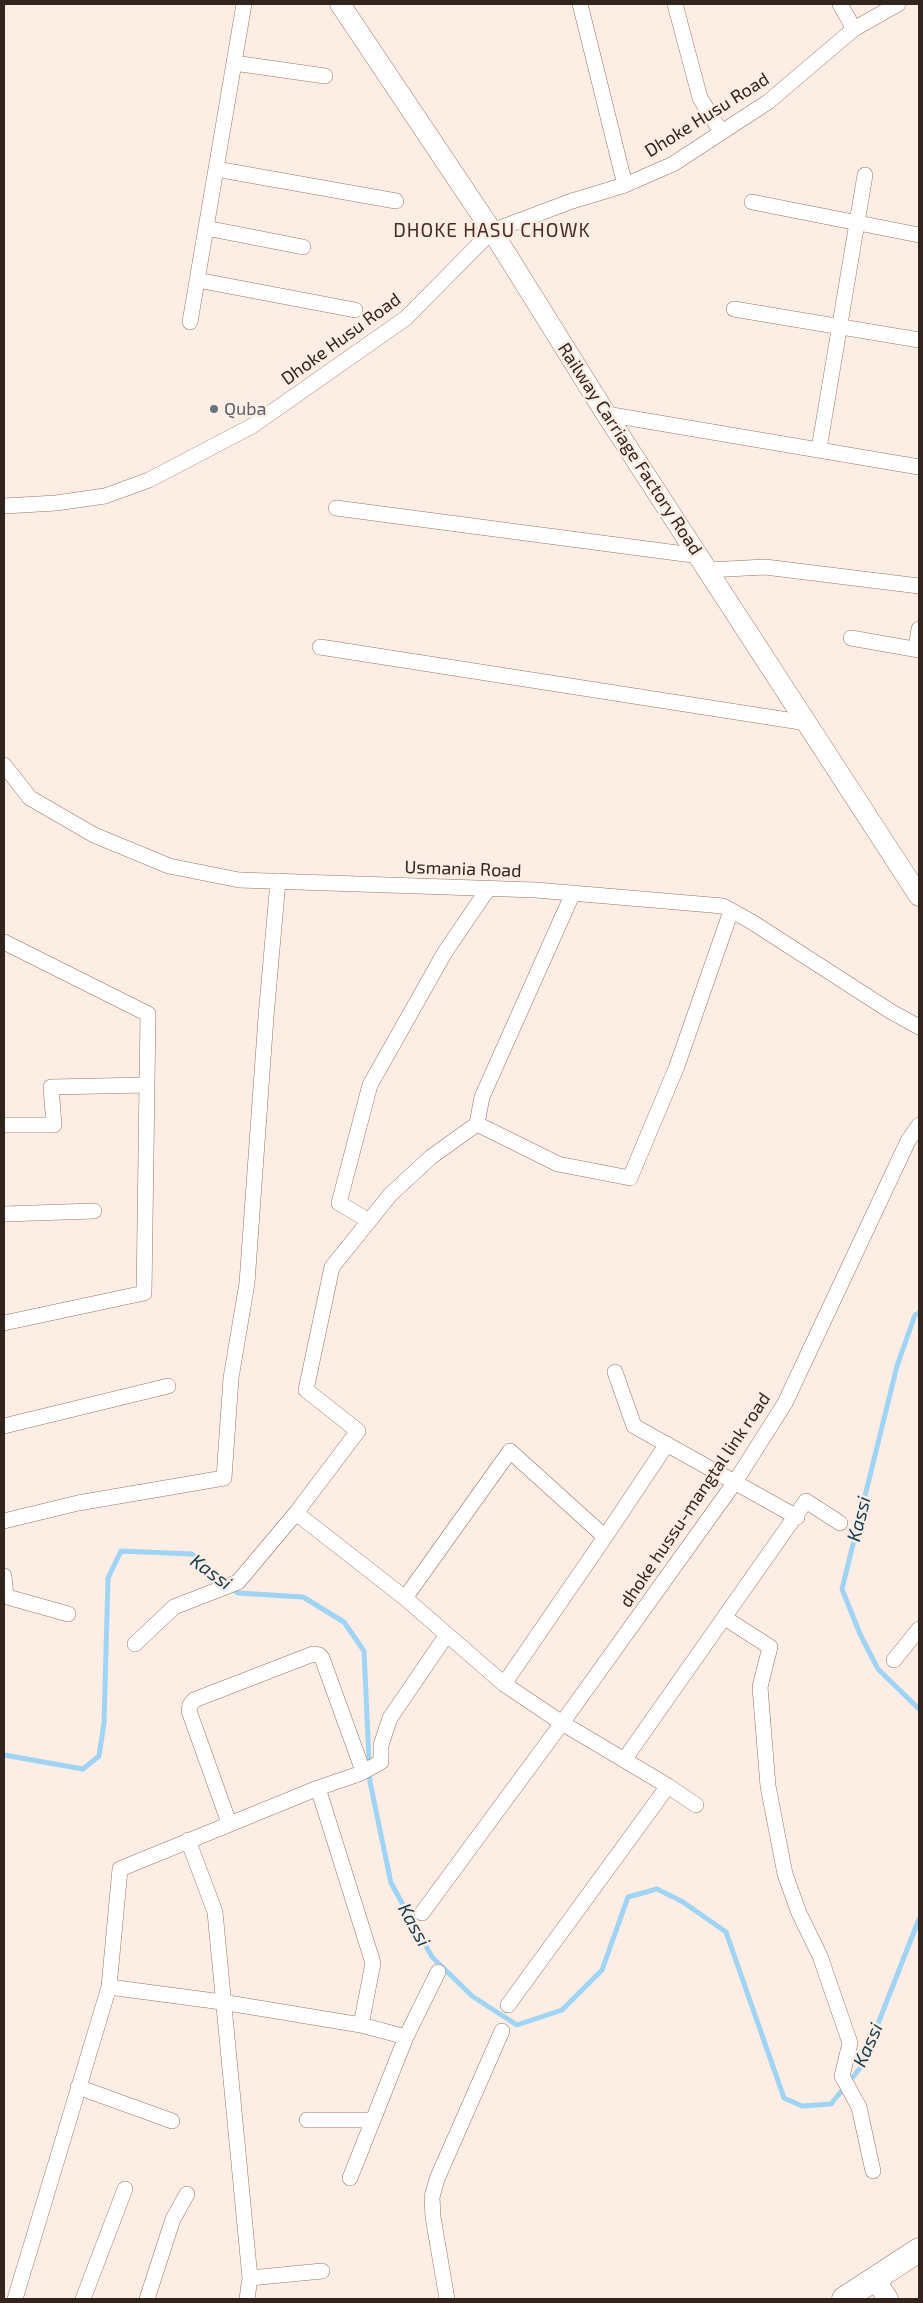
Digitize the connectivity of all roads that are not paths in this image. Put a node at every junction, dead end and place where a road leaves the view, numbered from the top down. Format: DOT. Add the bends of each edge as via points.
graph roads {
  1 [pos="244,4"];
  2 [pos="340,4"];
  3 [pos="580,4"];
  4 [pos="675,4"];
  5 [pos="840,4"];
  6 [pos="898,4"];
  7 [pos="854,29"];
  8 [pos="234,63"];
  9 [pos="325,76"];
  10 [pos="721,132"];
  11 [pos="216,169"];
  12 [pos="865,175"];
  13 [pos="625,185"];
  14 [pos="396,201"];
  15 [pos="752,202"];
  16 [pos="857,222"];
  17 [pos="206,228"];
  18 [pos="492,231"];
  19 [pos="919,235"];
  20 [pos="303,247"];
  21 [pos="197,280"];
  22 [pos="734,309"];
  23 [pos="355,310"];
  24 [pos="190,322"];
  25 [pos="840,327"];
  26 [pos="919,340"];
  27 [pos="606,414"];
  28 [pos="819,449"];
  29 [pos="919,467"];
  30 [pos="4,506"];
  31 [pos="336,508"];
  32 [pos="704,563"];
  33 [pos="919,586"];
  34 [pos="919,629"];
  35 [pos="851,638"];
  36 [pos="320,647"];
  37 [pos="917,650"];
  38 [pos="807,723"];
  39 [pos="4,765"];
  40 [pos="278,881"];
  41 [pos="488,889"];
  42 [pos="574,894"];
  43 [pos="919,896"];
  44 [pos="731,910"];
  45 [pos="4,942"];
  46 [pos="919,1027"];
  47 [pos="147,1085"];
  48 [pos="477,1124"];
  49 [pos="4,1125"];
  50 [pos="919,1126"];
  51 [pos="94,1210"];
  52 [pos="4,1214"];
  53 [pos="369,1222"];
  54 [pos="4,1323"];
  55 [pos="615,1372"];
  56 [pos="168,1386"];
  57 [pos="4,1426"];
  58 [pos="667,1444"];
  59 [pos="735,1482"];
  60 [pos="296,1513"];
  61 [pos="797,1517"];
  62 [pos="4,1522"];
  63 [pos="840,1523"];
  64 [pos="605,1537"];
  65 [pos="4,1576"];
  66 [pos="5,1596"];
  67 [pos="404,1598"];
  68 [pos="68,1614"];
  69 [pos="725,1618"];
  70 [pos="919,1629"];
  71 [pos="446,1636"];
  72 [pos="135,1644"];
  73 [pos="894,1660"];
  74 [pos="504,1684"];
  75 [pos="562,1723"];
  76 [pos="624,1760"];
  77 [pos="371,1767"];
  78 [pos="668,1786"];
  79 [pos="318,1788"];
  80 [pos="696,1805"];
  81 [pos="229,1823"];
  82 [pos="188,1840"];
  83 [pos="422,1913"];
  84 [pos="438,1972"];
  85 [pos="108,1986"];
  86 [pos="222,2002"];
  87 [pos="508,2005"];
  88 [pos="361,2025"];
  89 [pos="502,2031"];
  90 [pos="406,2037"];
  91 [pos="78,2087"];
  92 [pos="307,2120"];
  93 [pos="373,2120"];
  94 [pos="172,2121"];
  95 [pos="873,2171"];
  96 [pos="350,2178"];
  97 [pos="125,2189"];
  98 [pos="187,2194"];
  99 [pos="919,2250"];
  100 [pos="322,2271"];
  101 [pos="250,2278"];
  102 [pos="875,2279"];
  103 [pos="14,2299"];
  104 [pos="82,2299"];
  105 [pos="147,2299"];
  106 [pos="248,2299"];
  107 [pos="446,2299"];
  108 [pos="844,2299"];
  109 [pos="888,2299"];
  1 -- 8 [label="street"];
  2 -- 18 [label="main road, Railway Carriage Factory Road"];
  3 -- 13 [label="street"];
  4 -- 10 [label="street" via="700,98"];
  5 -- 7 [label="street"];
  6 -- 7 [label="street, Dhoke Husu Road"];
  7 -- 10 [label="street, Dhoke Husu Road" via="768,102"];
  8 -- 9 [label="street"];
  8 -- 11 [label="street"];
  10 -- 13 [label="street, Dhoke Husu Road" via="672,164"];
  11 -- 14 [label="street"];
  11 -- 17 [label="street"];
  12 -- 16 [label="street"];
  13 -- 18 [label="street, Dhoke Husu Road"];
  15 -- 16 [label="street"];
  16 -- 19 [label="street"];
  16 -- 25 [label="street"];
  17 -- 20 [label="street"];
  17 -- 21 [label="street"];
  18 -- 27 [label="main road, Railway Carriage Factory Road"];
  18 -- 30 [label="street, Dhoke Husu Road" via="406,318 252,426 149,480 105,496"];
  21 -- 23 [label="street"];
  21 -- 24 [label="street"];
  22 -- 25 [label="street"];
  25 -- 26 [label="street"];
  25 -- 28 [label="street"];
  27 -- 28 [label="street"];
  27 -- 32 [label="main road, Railway Carriage Factory Road"];
  28 -- 29 [label="street"];
  31 -- 32 [label="street"];
  32 -- 33 [label="street" via="765,567"];
  32 -- 38 [label="main road, Railway Carriage Factory Road"];
  34 -- 37 [label="street"];
  35 -- 37 [label="street"];
  36 -- 38 [label="street"];
  38 -- 43 [label="main road, Railway Carriage Factory Road"];
  39 -- 40 [label="street, Usmania Road" via="30,798 94,835 169,866 240,880"];
  40 -- 41 [label="street, Usmania Road"];
  40 -- 62 [label="street" via="247,1283 231,1378 224,1478 78,1503"];
  41 -- 42 [label="street, Usmania Road"];
  41 -- 53 [label="street" via="445,952 370,1086 339,1203"];
  42 -- 44 [label="street, Usmania Road" via="723,906"];
  42 -- 48 [label="street" via="482,1097"];
  44 -- 46 [label="street, Usmania Road"];
  44 -- 48 [label="street" via="677,1066 630,1178 558,1164"];
  45 -- 47 [label="street" via="148,1014"];
  47 -- 49 [label="street" via="51,1087 54,1125"];
  47 -- 54 [label="street" via="144,1293"];
  48 -- 53 [label="street" via="431,1157 390,1195"];
  50 -- 59 [label="street, dhoke hussu-mangtal link road" via="904,1149 786,1403"];
  51 -- 52 [label="street"];
  53 -- 60 [label="street" via="332,1267 306,1390 358,1431"];
  55 -- 58 [label="street" via="634,1426"];
  56 -- 57 [label="street"];
  58 -- 59 [label="street"];
  58 -- 64 [label="street"];
  59 -- 61 [label="street"];
  59 -- 75 [label="street, dhoke hussu-mangtal link road"];
  60 -- 67 [label="street"];
  60 -- 72 [label="street" via="238,1582 174,1607"];
  61 -- 63 [label="street" via="806,1502"];
  61 -- 69 [label="street"];
  64 -- 67 [label="street" via="510,1451"];
  64 -- 74 [label="street"];
  65 -- 66 [label="street"];
  66 -- 68 [label="street"];
  67 -- 71 [label="street"];
  69 -- 76 [label="street"];
  69 -- 95 [label="street" via="770,1646 760,1687 768,1786 783,1864 850,2043 842,2076 859,2107"];
  70 -- 73 [label="street"];
  71 -- 74 [label="street"];
  71 -- 77 [label="street" via="390,1718"];
  74 -- 75 [label="street"];
  75 -- 76 [label="street"];
  75 -- 83 [label="street, dhoke hussu-mangtal link road"];
  76 -- 78 [label="street"];
  77 -- 79 [label="street"];
  77 -- 81 [label="street" via="318,1655 313,1654 194,1700 190,1711"];
  78 -- 80 [label="street"];
  78 -- 87 [label="street"];
  79 -- 81 [label="street"];
  79 -- 88 [label="street" via="373,1963"];
  81 -- 82 [label="street"];
  82 -- 85 [label="street" via="120,1869"];
  82 -- 86 [label="street" via="215,1912"];
  84 -- 90 [label="street"];
  85 -- 86 [label="street"];
  85 -- 91 [label="street"];
  86 -- 88 [label="street"];
  86 -- 101 [label="street"];
  88 -- 90 [label="street"];
  89 -- 107 [label="street" via="432,2197"];
  90 -- 93 [label="street"];
  91 -- 94 [label="street"];
  91 -- 103 [label="street"];
  92 -- 93 [label="street"];
  93 -- 96 [label="street"];
  97 -- 104 [label="street"];
  98 -- 105 [label="street" via="173,2219"];
  99 -- 102 [label="highway"];
  100 -- 101 [label="street"];
  101 -- 106 [label="street"];
  102 -- 108 [label="highway"];
  102 -- 109 [label="main road"];
}
